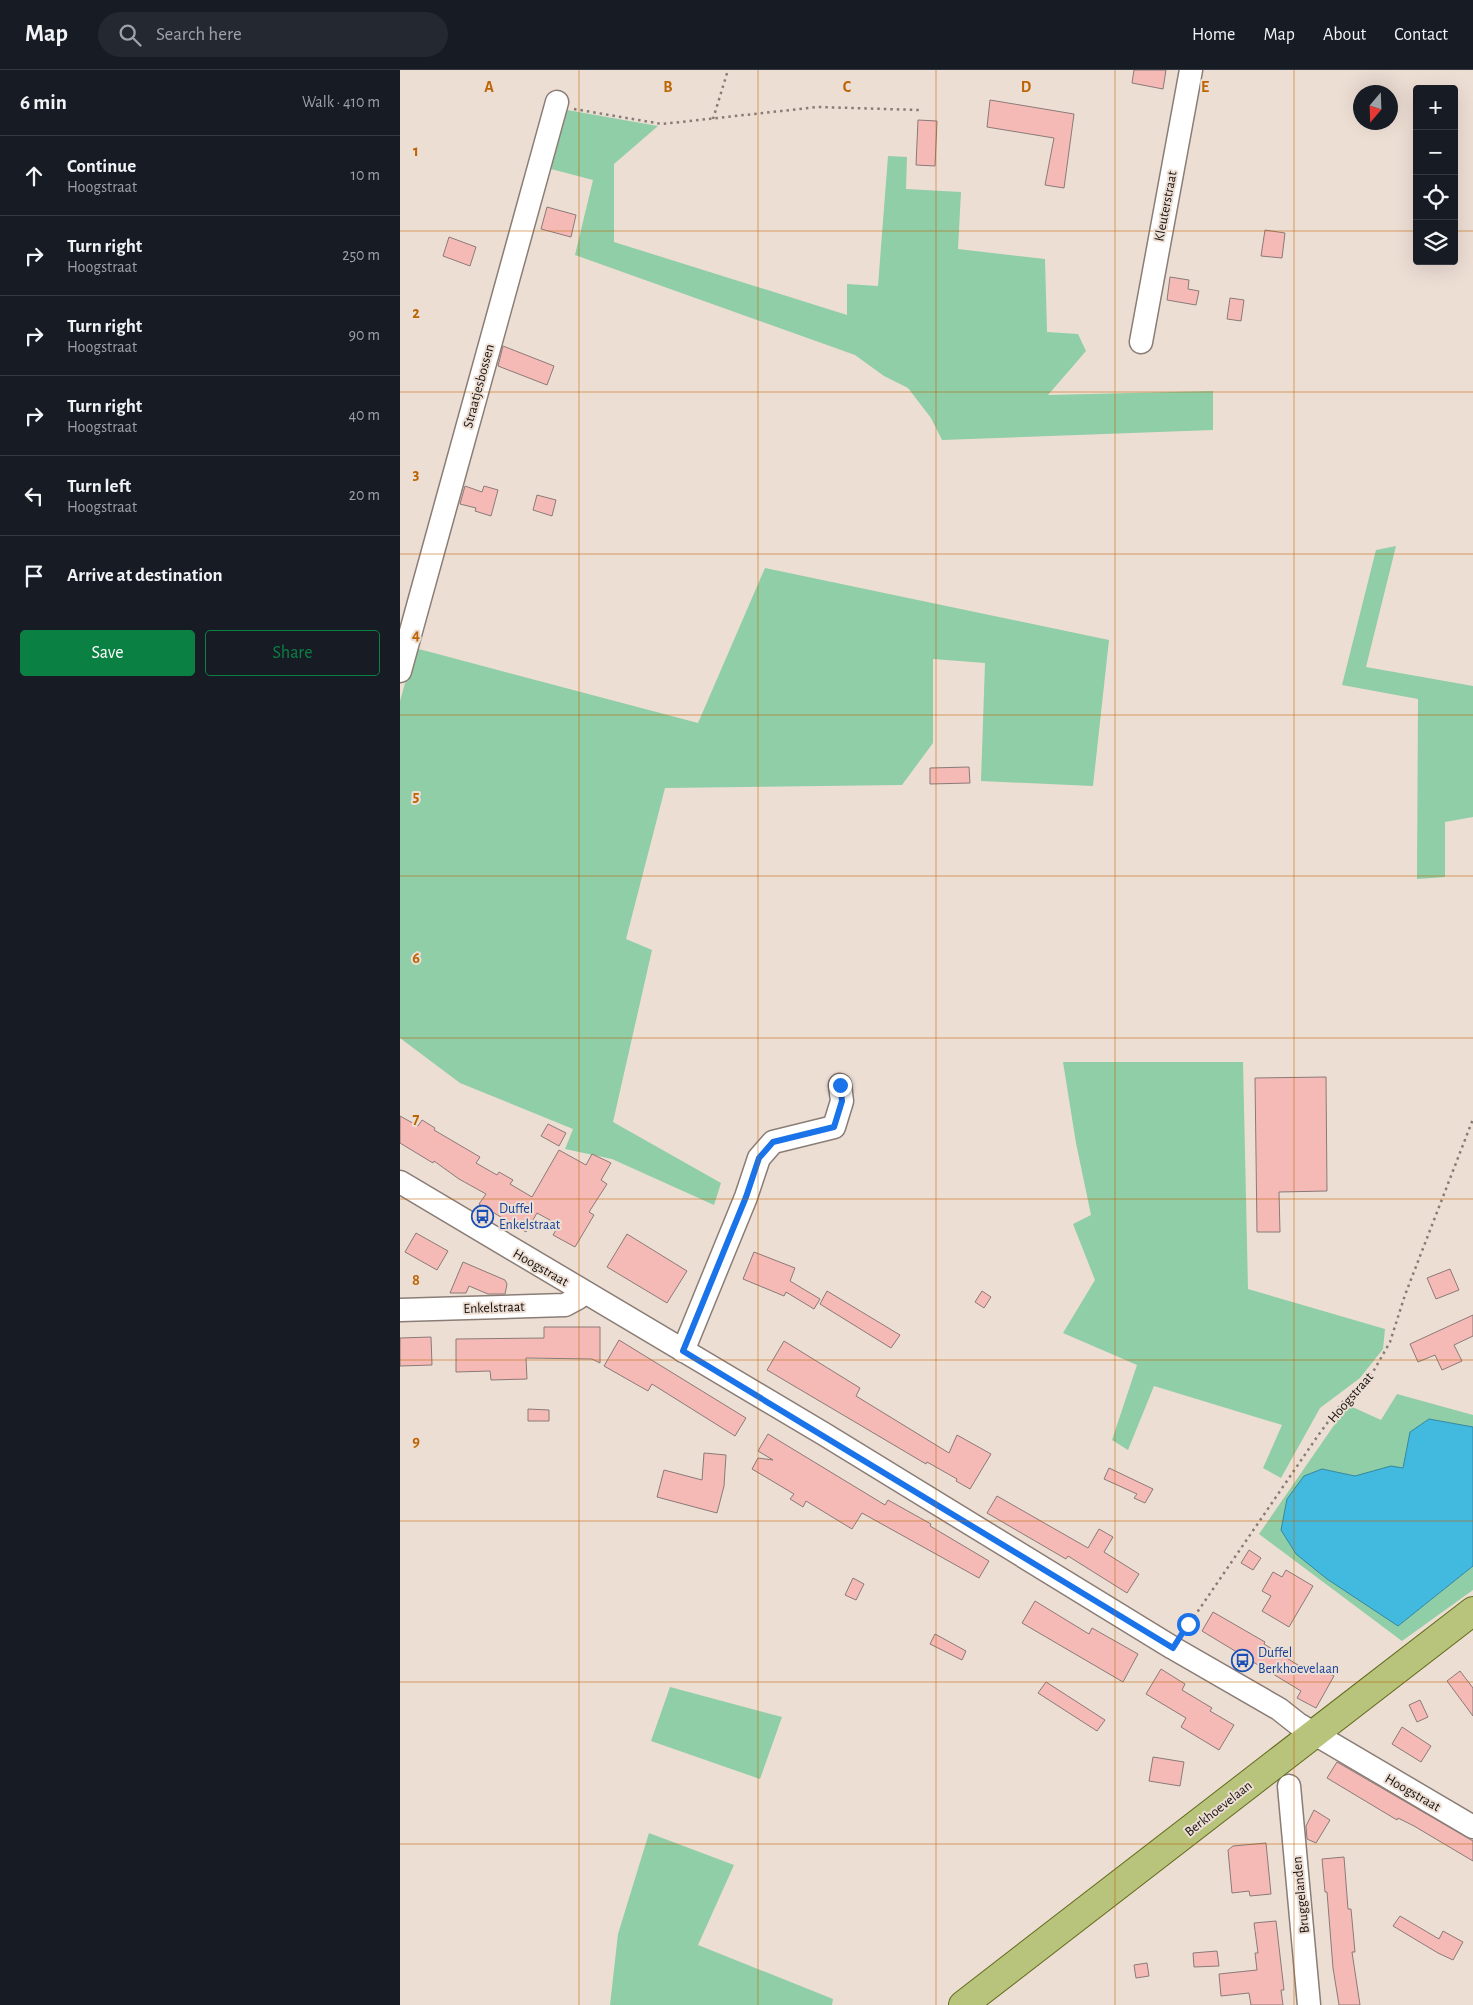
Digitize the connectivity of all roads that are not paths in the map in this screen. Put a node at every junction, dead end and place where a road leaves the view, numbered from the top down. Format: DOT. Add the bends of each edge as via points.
graph roads {
  1 [pos="1190,70"];
  2 [pos="557,102"];
  3 [pos="1141,342"];
  4 [pos="400,671"];
  5 [pos="840,1085"];
  6 [pos="400,1182"];
  7 [pos="583,1292"];
  8 [pos="400,1310"];
  9 [pos="683,1351"];
  10 [pos="1473,1611"];
  11 [pos="1315,1734"];
  12 [pos="1289,1786"];
  13 [pos="1473,1827"];
  14 [pos="963,2005"];
  15 [pos="1309,2005"];
  1 -- 3 [label="street, Kleuterstraat"];
  2 -- 4 [label="street, Straatjesbossen"];
  5 -- 9 [label="street" via="842,1101 834,1127 773,1142 759,1158"];
  6 -- 7 [label="street, Hoogstraat"];
  7 -- 8 [label="street, Enkelstraat" via="565,1305"];
  7 -- 9 [label="street, Hoogstraat"];
  9 -- 11 [label="street, Hoogstraat" via="1279,1709"];
  10 -- 11 [label="main road, Berkhoevelaan"];
  11 -- 13 [label="street, Hoogstraat"];
  11 -- 14 [label="main road, Berkhoevelaan"];
  12 -- 15 [label="street, Bruggelanden"];
}
